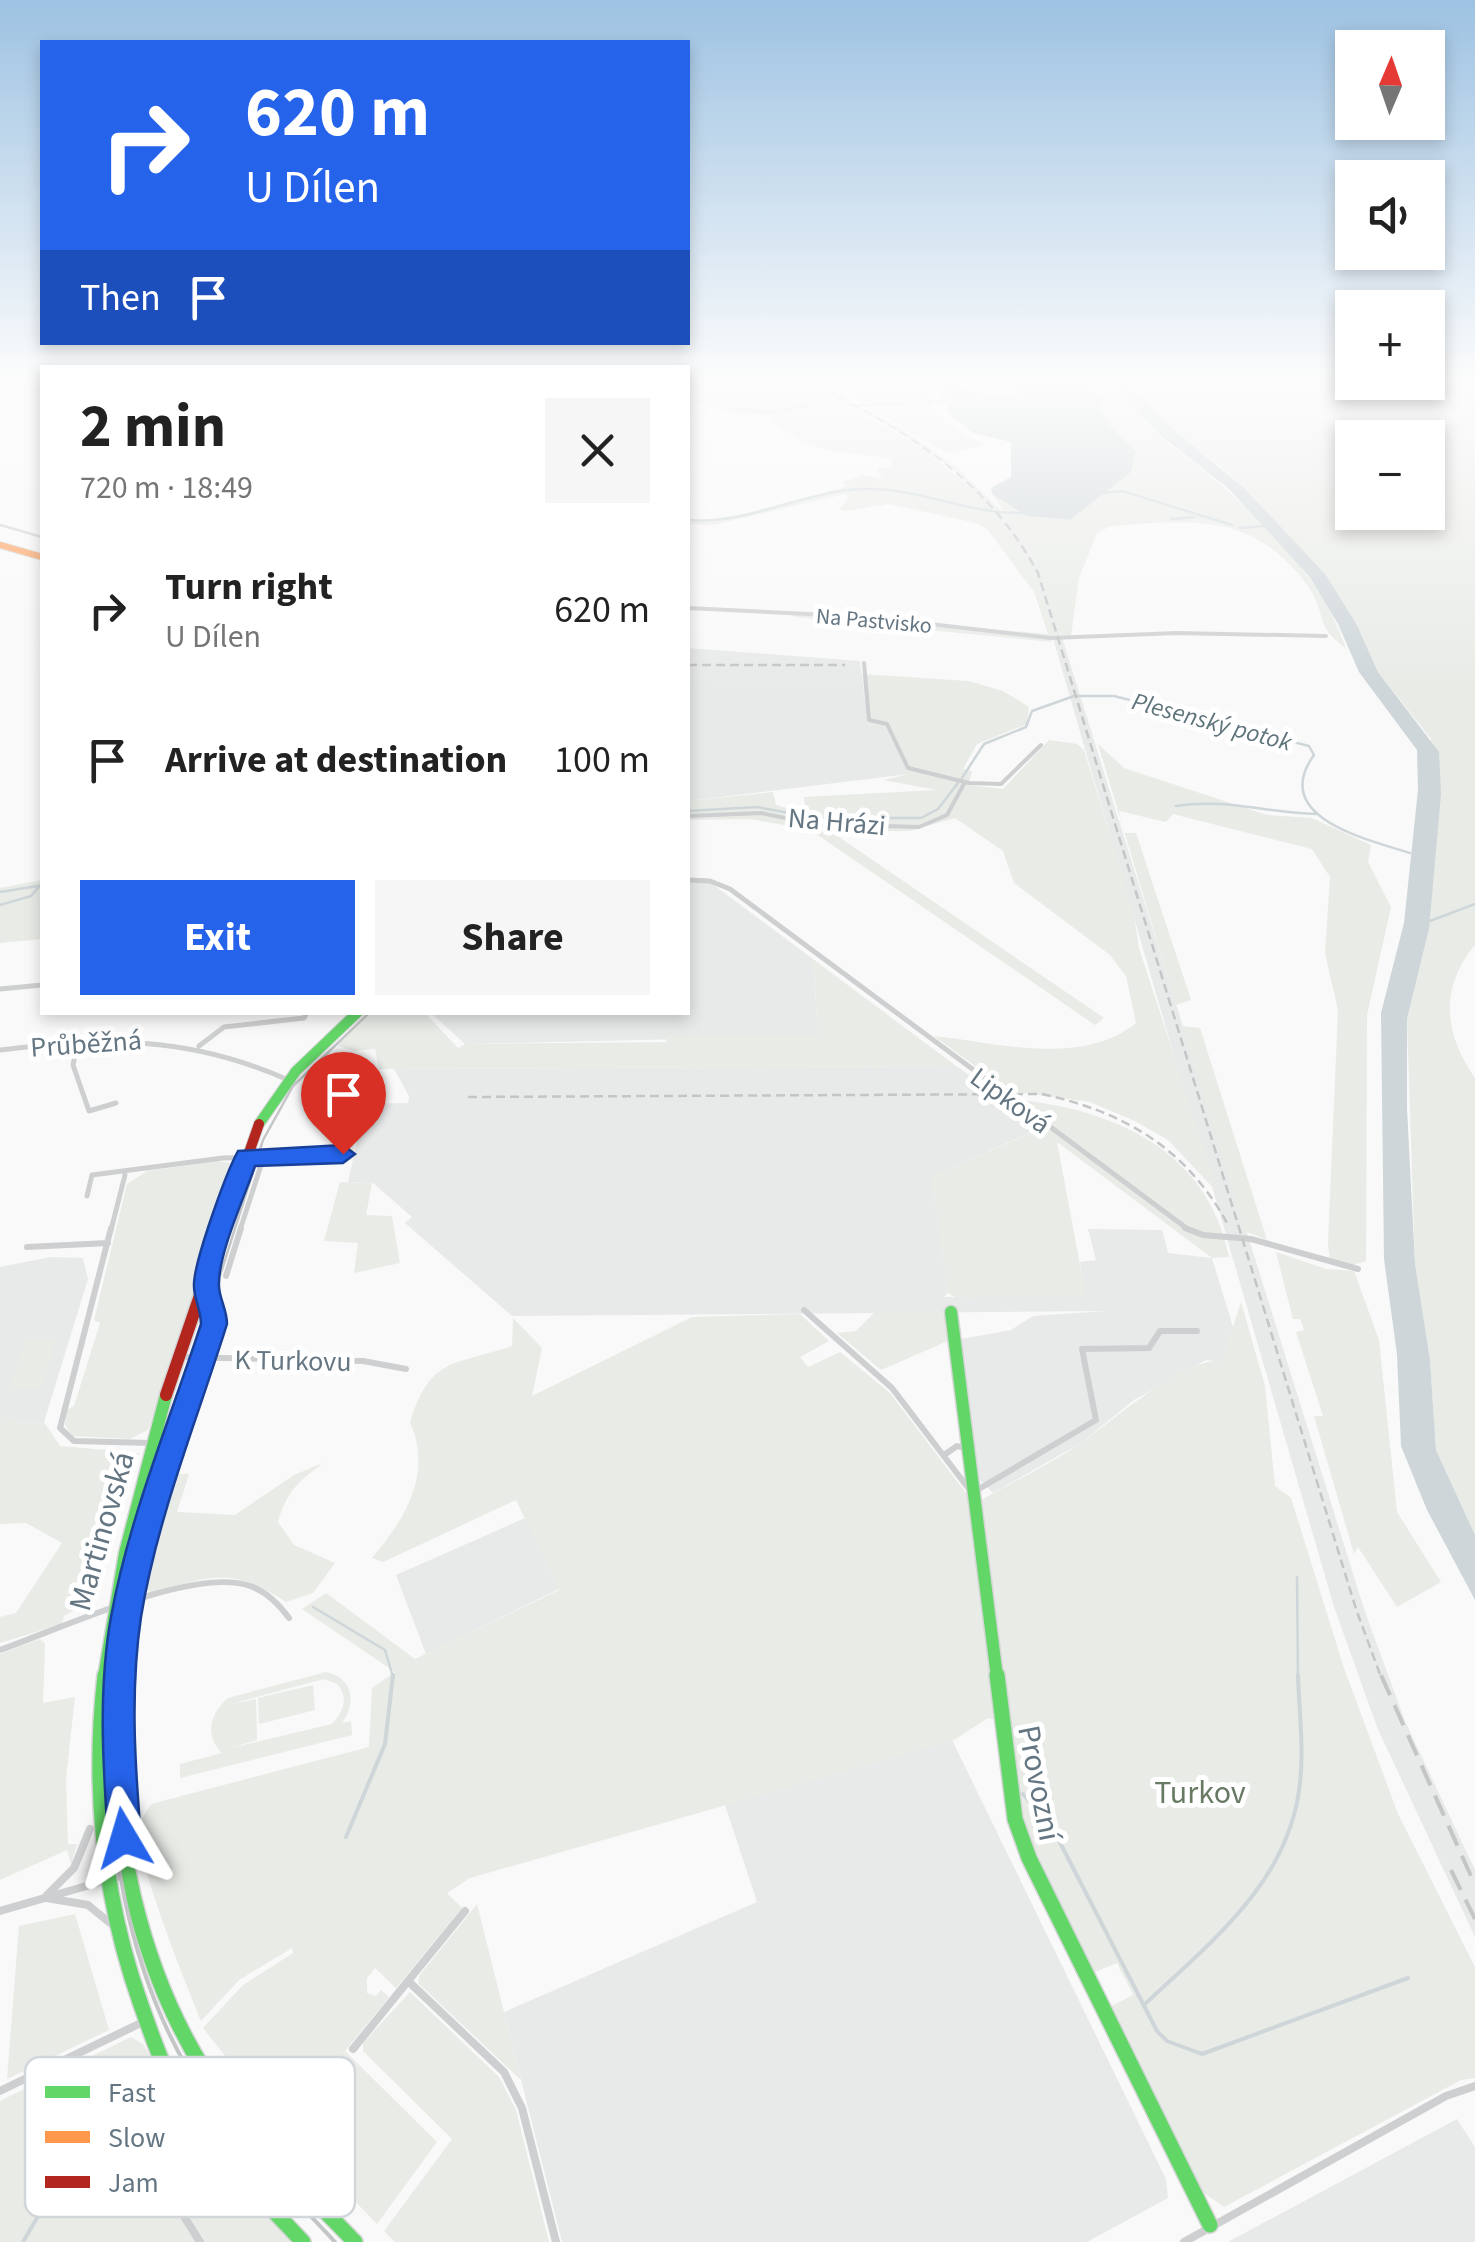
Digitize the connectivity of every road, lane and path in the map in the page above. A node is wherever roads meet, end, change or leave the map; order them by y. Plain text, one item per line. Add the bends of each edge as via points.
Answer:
1 (0, 526) edge
2 (40, 536) edge
3 (0, 545) edge
4 (40, 556) edge
5 (690, 608) edge
6 (1326, 636) dead end
7 (864, 663) dead end
8 (1041, 746) dead end
9 (965, 782) junction
10 (690, 816) edge
11 (690, 880) edge
12 (40, 984) edge
13 (0, 989) edge
14 (306, 1015) edge
15 (355, 1015) edge
16 (78, 1042) junction
17 (199, 1046) junction
18 (0, 1050) edge
19 (352, 1070) dead end
20 (286, 1079) junction
21 (116, 1102) dead end
22 (264, 1156) junction
23 (246, 1157) junction
24 (126, 1174) junction
25 (87, 1196) dead end
26 (108, 1243) junction
27 (27, 1248) dead end
28 (213, 1256) junction
29 (1358, 1270) dead end
30 (226, 1276) dead end
31 (804, 1310) dead end
32 (951, 1312) dead end
33 (1196, 1331) dead end
34 (180, 1358) junction
35 (202, 1358) junction
36 (406, 1369) dead end
37 (152, 1442) junction
38 (967, 1449) junction
39 (944, 1455) junction
40 (972, 1492) junction
41 (128, 1605) junction
42 (101, 1615) junction
43 (289, 1618) dead end
44 (0, 1650) edge
45 (90, 1829) junction
46 (131, 1873) junction
47 (101, 1882) junction
48 (44, 1898) junction
49 (0, 1910) edge
50 (465, 1912) dead end
51 (110, 1922) junction
52 (408, 1981) junction
53 (142, 2022) junction
54 (353, 2049) dead end
55 (70, 2057) edge
56 (160, 2057) edge
57 (196, 2057) edge
58 (25, 2079) edge
59 (1475, 2086) edge
60 (0, 2091) edge
61 (281, 2217) edge
62 (332, 2217) edge
63 (185, 2218) dead end
64 (1210, 2225) junction
65 (200, 2242) edge
66 (303, 2242) edge
67 (355, 2242) edge
68 (556, 2242) edge
69 (1184, 2242) edge

1 - 2 street
3 - 4 street
5 - 6 street, Na Pastvisko via 1060,638
7 - 9 street via 869,720 887,724 908,768
8 - 9 street via 1002,784
9 - 10 street, Na Hrázi via 947,815 918,827 814,824 760,814
11 - 29 street, Lipková via 730,889 1188,1230 1251,1239 1325,1266
12 - 13 street
14 - 17 street via 217,1029
15 - 20 street, Martinovská
16 - 17 street, Průběžná via 147,1038
16 - 18 street, Průběžná
16 - 21 street via 73,1065 89,1112
17 - 20 street, Průběžná
19 - 22 street via 343,1155
20 - 23 street, Martinovská via 266,1106
22 - 23 street
22 - 30 street
23 - 24 street
23 - 28 street, Martinovská
24 - 25 street via 92,1175
24 - 26 street
26 - 27 street
26 - 37 street via 60,1428 74,1441
28 - 34 street, Martinovská
28 - 35 street, Martinovská via 206,1287 215,1317
31 - 39 street via 892,1388
32 - 38 street, Provozní
33 - 40 street via 1160,1331 1149,1348 1082,1348 1096,1420
34 - 35 street, K Turkovu
34 - 37 street, Martinovská
35 - 36 street, K Turkovu
35 - 41 street, Martinovská
37 - 42 street, Martinovská
38 - 39 street via 958,1446
38 - 40 street, Provozní
39 - 40 street
40 - 64 street, Provozní via 1015,1819 1028,1858
41 - 42 street
41 - 43 street via 205,1584 244,1584 278,1603
41 - 46 street, Martinovská via 117,1752
42 - 44 street
42 - 45 street, Martinovská via 89,1728
45 - 47 street, Martinovská
45 - 48 street, Martinovská via 74,1868
46 - 47 street
46 - 57 street, Martinovská via 167,1992
47 - 48 street
47 - 51 street, Martinovská
48 - 49 street
48 - 51 street via 88,1905
50 - 52 street
51 - 53 street, Martinovská
52 - 54 street
52 - 68 street via 504,2072 522,2108
53 - 55 street
53 - 56 street, Martinovská
58 - 60 street
59 - 64 street
61 - 66 street, Martinovská
62 - 67 street, Martinovská
63 - 65 street
64 - 69 street

